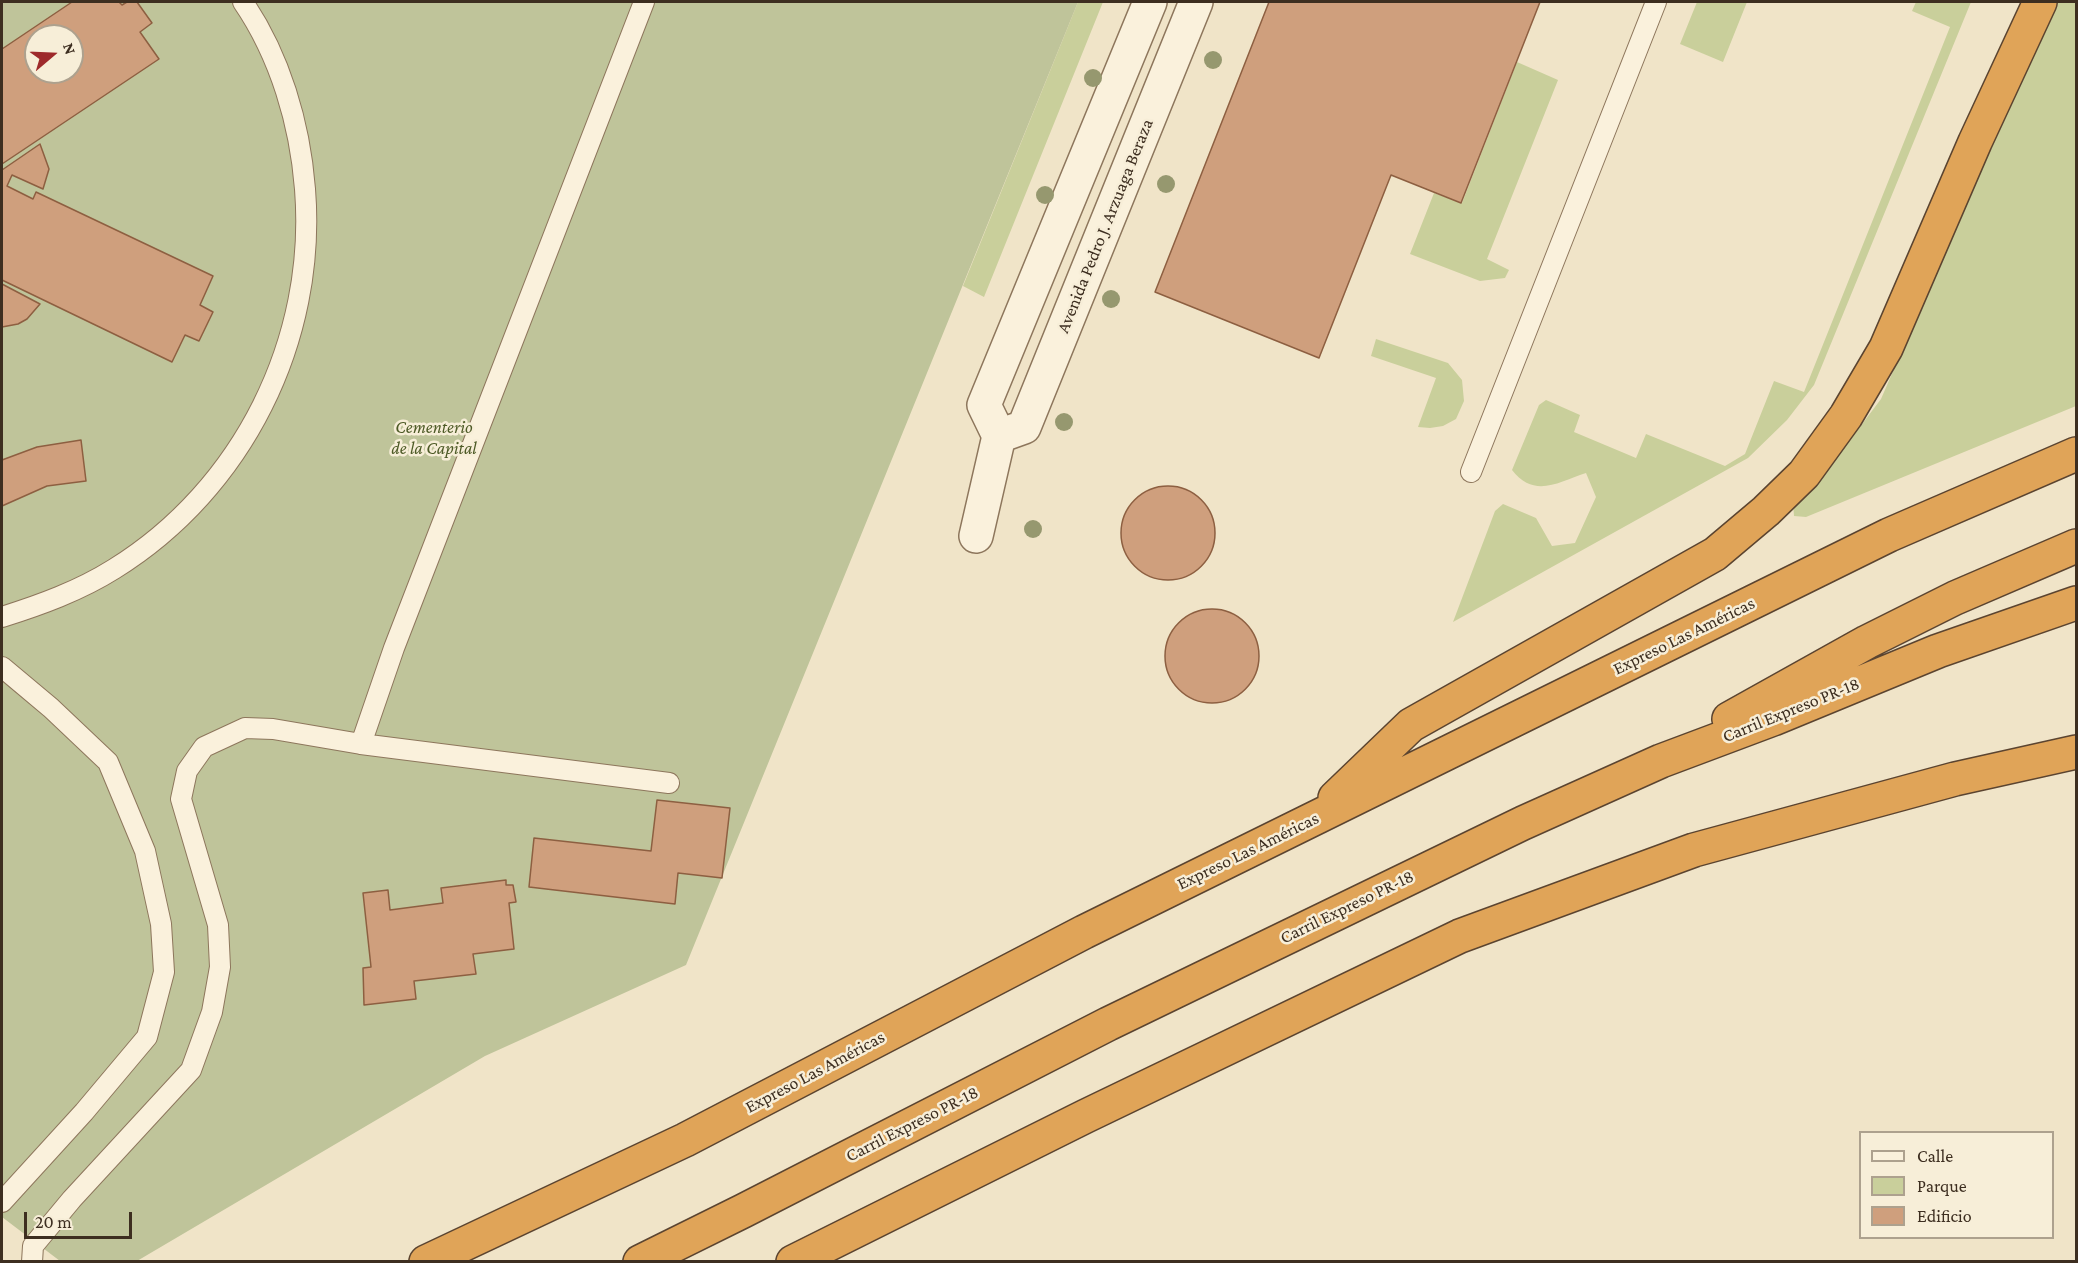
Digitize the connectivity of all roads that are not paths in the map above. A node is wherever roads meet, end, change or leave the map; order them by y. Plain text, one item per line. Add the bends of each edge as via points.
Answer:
1 (243, 2) edge
2 (644, 2) edge
3 (1150, 2) edge
4 (1196, 2) edge
5 (1656, 2) edge
6 (2040, 2) edge
7 (999, 436) junction
8 (2076, 454) edge
9 (1471, 472) dead end
10 (976, 536) dead end
11 (2076, 546) edge
12 (2076, 603) edge
13 (2, 617) edge
14 (2, 667) edge
15 (362, 744) junction
16 (2076, 752) edge
17 (1661, 761) junction
18 (669, 783) dead end
19 (1312, 820) junction
20 (2, 1202) edge
21 (32, 1262) edge
22 (426, 1262) edge
23 (640, 1262) edge
24 (793, 1262) edge

1 - 13 lane via 283,84 303,168 306,232 300,296 276,378 236,453 210,486 148,546 75,590
2 - 15 lane via 398,637
3 - 7 street via 984,405
4 - 7 street, Avenida Pedro J. Arzuaga Beraza via 1024,427
5 - 9 lane
6 - 19 highway via 1887,348 1846,416 1804,474 1715,554 1411,725
7 - 10 street
8 - 19 highway, Expreso Las Américas via 1888,535
11 - 17 highway via 1955,598 1867,642 1750,706
12 - 17 highway, Carril Expreso PR-18 via 1938,651
14 - 20 lane via 108,762 145,850 161,924 164,972 147,1037
15 - 18 lane
15 - 21 lane via 245,728 204,747 187,771 181,799 218,925 220,968 212,1012 191,1070 33,1246
16 - 24 highway via 1955,779 1694,850 1460,936
17 - 23 highway, Carril Expreso PR-18 via 1118,1019
19 - 22 highway, Expreso Las Américas via 1084,932 685,1140

